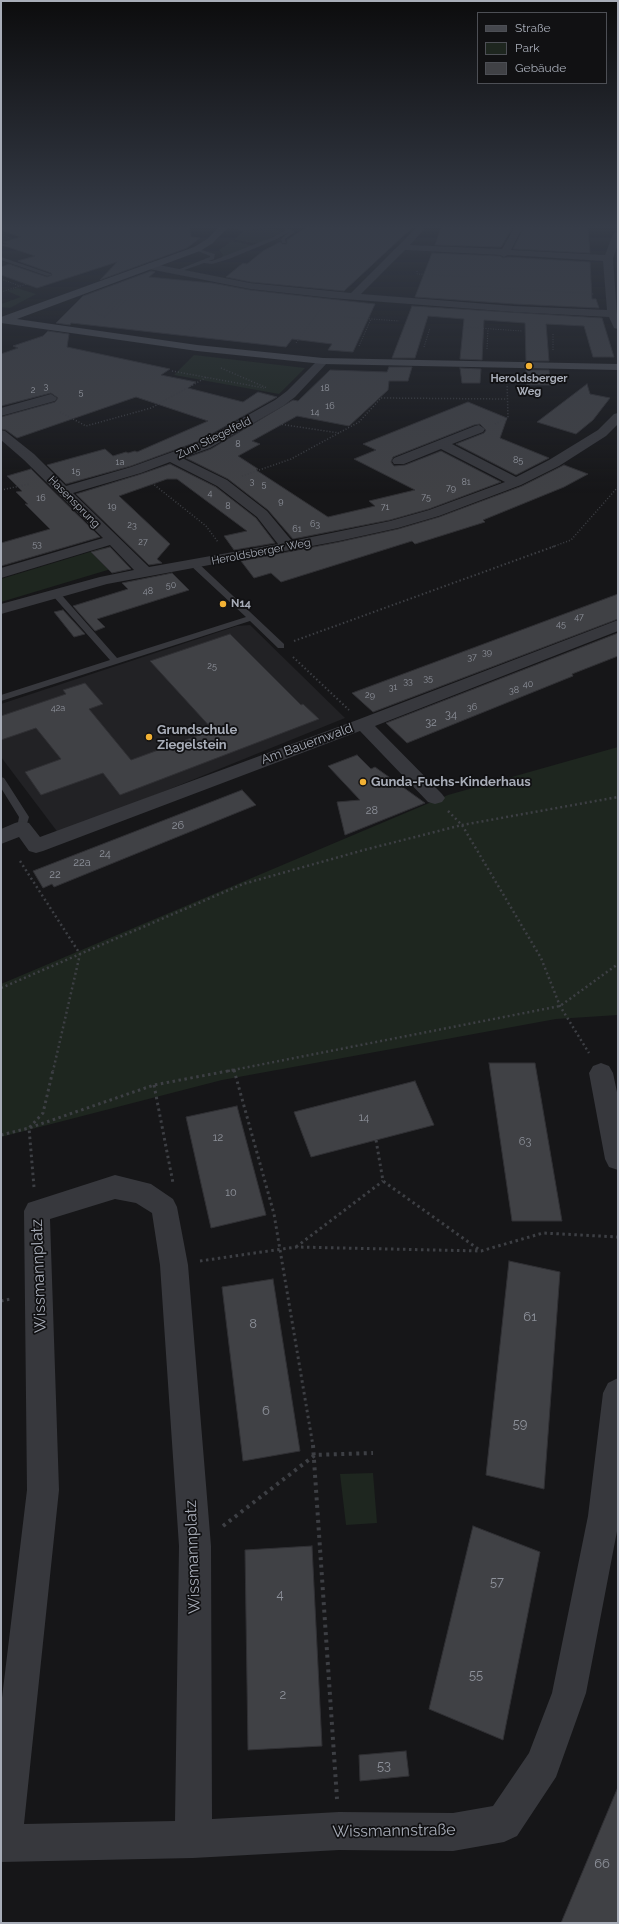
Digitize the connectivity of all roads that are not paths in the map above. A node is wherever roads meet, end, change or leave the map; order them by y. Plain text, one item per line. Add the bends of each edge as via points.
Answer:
1 (616, 314) edge
2 (18, 315) edge
3 (2, 321) edge
4 (618, 326) edge
5 (323, 361) junction
6 (618, 368) edge
7 (46, 399) road end
8 (1, 412) edge
9 (618, 417) edge
10 (479, 428) road end
11 (1, 434) edge
12 (442, 444) junction
13 (172, 458) junction
14 (399, 461) dead end
15 (516, 482) junction
16 (64, 491) junction
17 (112, 540) junction
18 (288, 546) junction
19 (194, 564) junction
20 (145, 572) junction
21 (1, 573) edge
22 (56, 594) junction
23 (1, 609) edge
24 (251, 618) junction
25 (618, 625) edge
26 (281, 646) road end
27 (116, 660) junction
28 (1, 698) edge
29 (363, 724) junction
30 (1, 780) edge
31 (435, 798) road end
32 (22, 828) junction
33 (1, 837) edge
34 (601, 1073) road end
35 (618, 1159) edge
36 (618, 1393) edge
37 (192, 1839) junction
38 (2, 1843) edge

1 - 4 street
2 - 3 main road
3 - 5 main road via 159,343
5 - 6 main road
5 - 13 street, Zum Stiegelfeld via 291,394 258,417 206,445
7 - 8 street
9 - 15 street, Heroldsberger Weg via 602,434 586,445
10 - 12 street
11 - 16 street, Hasensprung
12 - 14 street
12 - 15 street
13 - 16 street, Zum Stiegelfeld
13 - 18 street via 222,483 262,514
15 - 18 street, Heroldsberger Weg via 434,513 393,525
16 - 17 street, Hasensprung
17 - 20 street, Hasensprung
17 - 21 street
18 - 19 street, Heroldsberger Weg
19 - 20 street, Heroldsberger Weg
19 - 24 lane
20 - 22 street, Heroldsberger Weg
22 - 23 street, Heroldsberger Weg
22 - 27 lane
24 - 26 lane
24 - 27 lane
25 - 29 street, Am Bauernwald
27 - 28 lane
29 - 31 street
29 - 32 street, Am Bauernwald via 36,846
30 - 32 lane via 24,817
32 - 33 street
34 - 35 street
36 - 37 street, Wissmannstraße via 604,1516 570,1686 543,1764 504,1823 453,1832 339,1831
37 - 38 street, Wissmannstraße
37 - 38 street, Wissmannplatz via 195,1546 174,1265 164,1207 142,1192 115,1187 36,1211 43,1490

